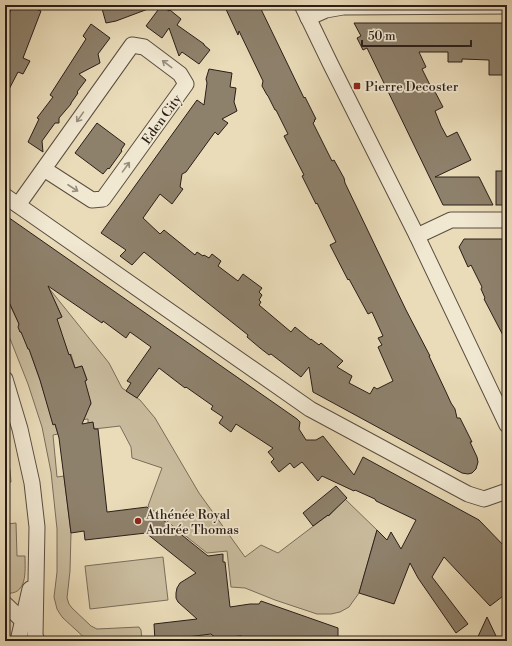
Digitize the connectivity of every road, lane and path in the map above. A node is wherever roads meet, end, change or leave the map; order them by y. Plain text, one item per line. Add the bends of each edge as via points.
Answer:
1 (447, 6) edge
2 (507, 6) edge
3 (305, 12) edge
4 (44, 169) junction
5 (5, 196) edge
6 (18, 205) junction
7 (507, 220) edge
8 (416, 236) junction
9 (5, 379) edge
10 (507, 425) edge
11 (507, 491) edge
12 (36, 569) junction
13 (5, 604) edge
14 (22, 620) junction
15 (18, 641) edge
16 (37, 641) edge

1 - 2 street
1 - 3 street via 343,7
3 - 8 street
4 -> 4 street, Eden City via 92,200 103,198 186,84 180,74 144,47 132,45
4 - 6 street, Eden City
5 - 6 street
6 - 11 street via 310,409 468,494 484,499
7 - 8 street via 451,220
8 - 10 street
9 - 12 street via 32,483 37,527
12 - 14 street
12 - 16 street
13 - 14 street
14 - 15 street

